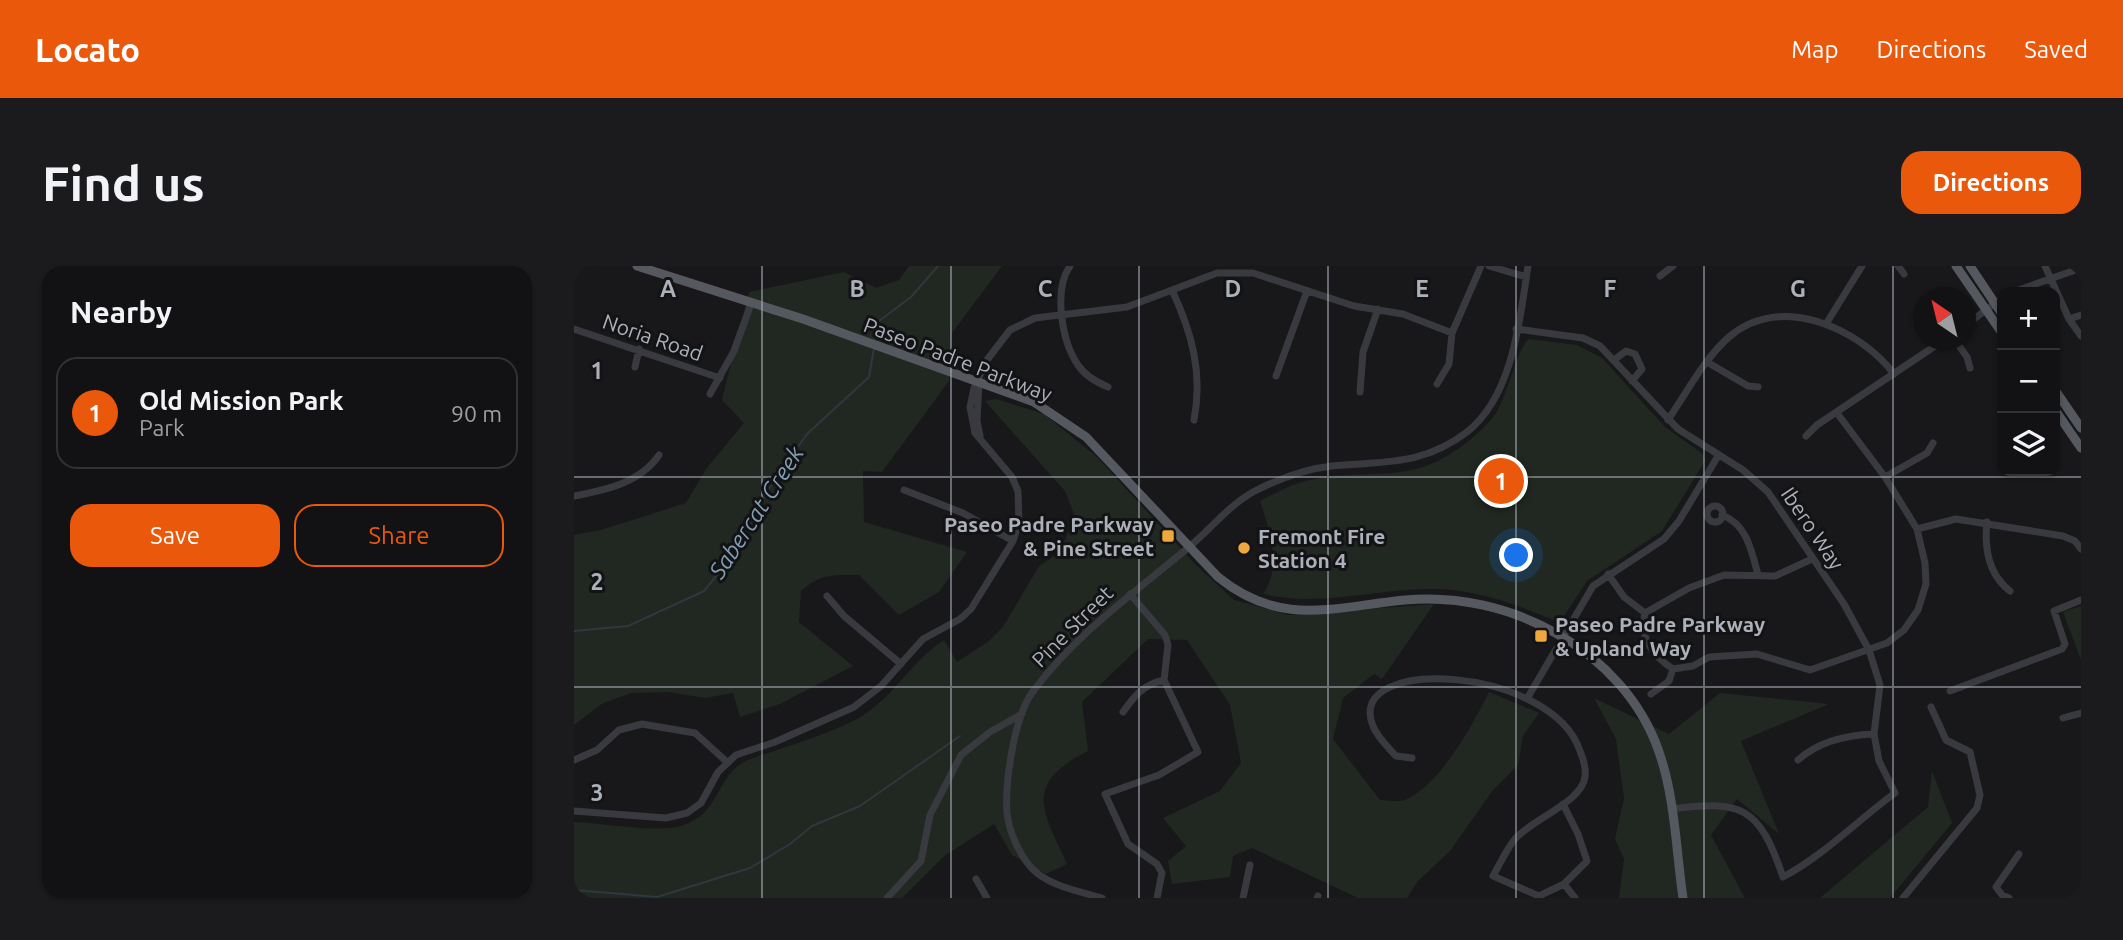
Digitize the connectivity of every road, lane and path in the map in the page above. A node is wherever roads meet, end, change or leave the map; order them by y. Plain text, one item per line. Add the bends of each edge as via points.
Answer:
1 (637, 266) edge
2 (1070, 266) edge
3 (1481, 266) edge
4 (1489, 266) edge
5 (1528, 266) edge
6 (1673, 266) edge
7 (1862, 266) edge
8 (1898, 266) edge
9 (1956, 266) edge
10 (1970, 266) edge
11 (2045, 266) edge
12 (2081, 268) edge
13 (1904, 274) dead end
14 (1660, 276) dead end
15 (1526, 277) junction
16 (2050, 277) junction
17 (2025, 287) edge
18 (1172, 290) junction
19 (1307, 291) junction
20 (1997, 299) edge
21 (1997, 302) edge
22 (751, 304) junction
23 (1378, 309) junction
24 (1987, 310) junction
25 (1064, 314) junction
26 (2081, 316) edge
27 (1976, 318) edge
28 (2069, 319) junction
29 (1826, 324) junction
30 (1997, 325) edge
31 (574, 329) edge
32 (1516, 329) junction
33 (1452, 333) junction
34 (2081, 337) edge
35 (639, 349) junction
36 (1929, 350) edge
37 (1962, 350) edge
38 (1614, 360) junction
39 (1707, 362) junction
40 (635, 367) dead end
41 (1970, 368) dead end
42 (1894, 373) junction
43 (1276, 376) dead end
44 (720, 378) junction
45 (1632, 381) junction
46 (979, 382) junction
47 (1437, 384) dead end
48 (1108, 387) dead end
49 (1759, 387) dead end
50 (1360, 392) dead end
51 (710, 394) dead end
52 (2060, 397) edge
53 (1837, 413) junction
54 (2057, 413) edge
55 (1194, 420) dead end
56 (1668, 420) junction
57 (2081, 428) edge
58 (1806, 436) dead end
59 (1933, 443) dead end
60 (2081, 449) edge
61 (659, 455) dead end
62 (1718, 456) junction
63 (1885, 477) junction
64 (904, 490) dead end
65 (574, 496) edge
66 (1722, 516) dead end
67 (1987, 522) junction
68 (1917, 528) junction
69 (1013, 541) junction
70 (1191, 546) junction
71 (2081, 549) edge
72 (1812, 559) junction
73 (1608, 574) junction
74 (1758, 575) junction
75 (2010, 591) dead end
76 (1130, 594) junction
77 (827, 596) dead end
78 (2081, 600) edge
79 (1645, 613) junction
80 (1563, 636) junction
81 (1869, 650) junction
82 (901, 664) junction
83 (1673, 668) junction
84 (1164, 680) junction
85 (1950, 691) dead end
86 (1651, 694) dead end
87 (1528, 697) junction
88 (1931, 708) dead end
89 (1123, 712) dead end
90 (2081, 713) edge
91 (1022, 714) junction
92 (2063, 718) dead end
93 (1874, 734) junction
94 (1412, 758) dead end
95 (574, 760) edge
96 (1798, 760) dead end
97 (727, 762) junction
98 (1563, 804) junction
99 (1671, 809) junction
100 (574, 811) edge
101 (2019, 854) dead end
102 (1250, 865) dead end
103 (976, 879) dead end
104 (1564, 884) junction
105 (1080, 895) edge
106 (887, 898) edge
107 (988, 898) edge
108 (1102, 898) edge
109 (1157, 898) edge
110 (1243, 898) edge
111 (1575, 898) edge
112 (1683, 898) edge
113 (1903, 898) edge
114 (2009, 898) edge

1 - 22 main road, Paseo Padre Parkway
2 - 25 street via 1062,283
3 - 33 street
4 - 15 street
5 - 15 street, Pine Street
6 - 14 street
7 - 29 street
8 - 13 street
9 - 24 main road
10 - 20 main road
11 - 16 street
12 - 16 street
15 - 32 street, Pine Street
16 - 17 street
16 - 28 street
18 - 19 street via 1217,273 1253,273
18 - 25 street via 1127,307
18 - 55 street via 1190,330 1196,359
19 - 23 street
19 - 43 street
21 - 24 street
22 - 44 street
22 - 46 main road, Paseo Padre Parkway
23 - 33 street
23 - 50 street via 1363,352
24 - 27 street
24 - 30 main road
25 - 46 street via 1035,318 1010,330 987,359
25 - 48 street via 1068,349 1079,368
26 - 28 street
28 - 34 street
29 - 39 street via 1785,315 1755,321 1728,338
29 - 42 street via 1866,344
31 - 35 street, Noria Road
32 - 38 street, Ibero Way via 1583,338 1601,346
32 - 70 street, Pine Street via 1503,381 1489,407 1470,430 1445,447 1408,461 1330,466 1275,481 1231,508
33 - 47 street via 1449,364
35 - 40 street
35 - 44 street, Noria Road
36 - 42 street
37 - 41 street
38 - 45 street, Ibero Way
38 - 45 street via 1626,352 1635,354 1643,366
39 - 49 street via 1748,386
39 - 56 street
42 - 53 street
44 - 51 street
45 - 56 street, Ibero Way
46 - 69 street via 971,396 971,418 975,433 1012,477 1018,491 1021,513
46 - 70 main road, Paseo Padre Parkway via 1034,402 1086,437
52 - 57 main road
53 - 58 street
53 - 63 street
54 - 60 main road
56 - 62 street, Ibero Way
59 - 63 street via 1927,453
61 - 65 street via 649,469 611,489
62 - 72 street, Ibero Way via 1768,492
62 - 73 street via 1664,540
63 - 68 street
64 - 69 street via 963,513
66 - 74 street via 1737,524
67 - 68 street via 1956,519
67 - 71 street via 2063,536
67 - 75 street via 1990,567
68 - 81 street via 1926,584 1918,610 1904,630
69 - 82 street via 971,609 923,639
70 - 76 street, Pine Street
70 - 80 main road, Paseo Padre Parkway via 1240,594 1264,605 1321,610 1449,599 1492,607
72 - 74 street via 1775,576
72 - 81 street, Ibero Way
73 - 79 street via 1624,597
73 - 80 street via 1593,586
74 - 79 street via 1724,575
76 - 84 street via 1165,635
76 - 91 street, Pine Street via 1048,673 1031,693
77 - 82 street
78 - 85 street via 2054,611 2065,644 2062,649
79 - 83 street via 1644,639
80 - 87 street
80 - 99 main road, Paseo Padre Parkway via 1601,664 1637,708 1660,752
81 - 83 street via 1810,670 1757,654 1709,657 1692,666
81 - 93 street, Ibero Way via 1880,685
82 - 97 street via 854,707 775,742 746,749
83 - 86 street via 1669,681
84 - 89 street via 1135,694
84 - 109 street via 1198,752 1159,775 1105,794 1128,844 1157,864 1162,873
87 - 94 street via 1480,683 1393,683 1372,705 1373,726 1396,756
87 - 98 street via 1560,718 1582,757 1586,776 1581,791
88 - 113 street via 1946,740 1970,752 1980,795 1977,808
90 - 92 street
91 - 105 street, Pine Street via 1007,794 1012,835 1037,873
91 - 106 street via 961,755 930,815 921,861
93 - 96 street via 1849,736 1810,750
93 - 99 street, Ibero Way via 1879,761 1895,793 1811,862 1783,877 1770,839 1747,814 1718,803
95 - 97 street via 597,750 619,730 642,724 695,733
97 - 100 street via 701,803 678,816
98 - 104 street via 1587,861
98 - 104 street via 1532,822 1514,840 1493,876 1539,896
99 - 112 main road, Paseo Padre Parkway
101 - 114 street via 1996,887
102 - 110 street
103 - 107 street
104 - 111 street
105 - 108 street, Pine Street

